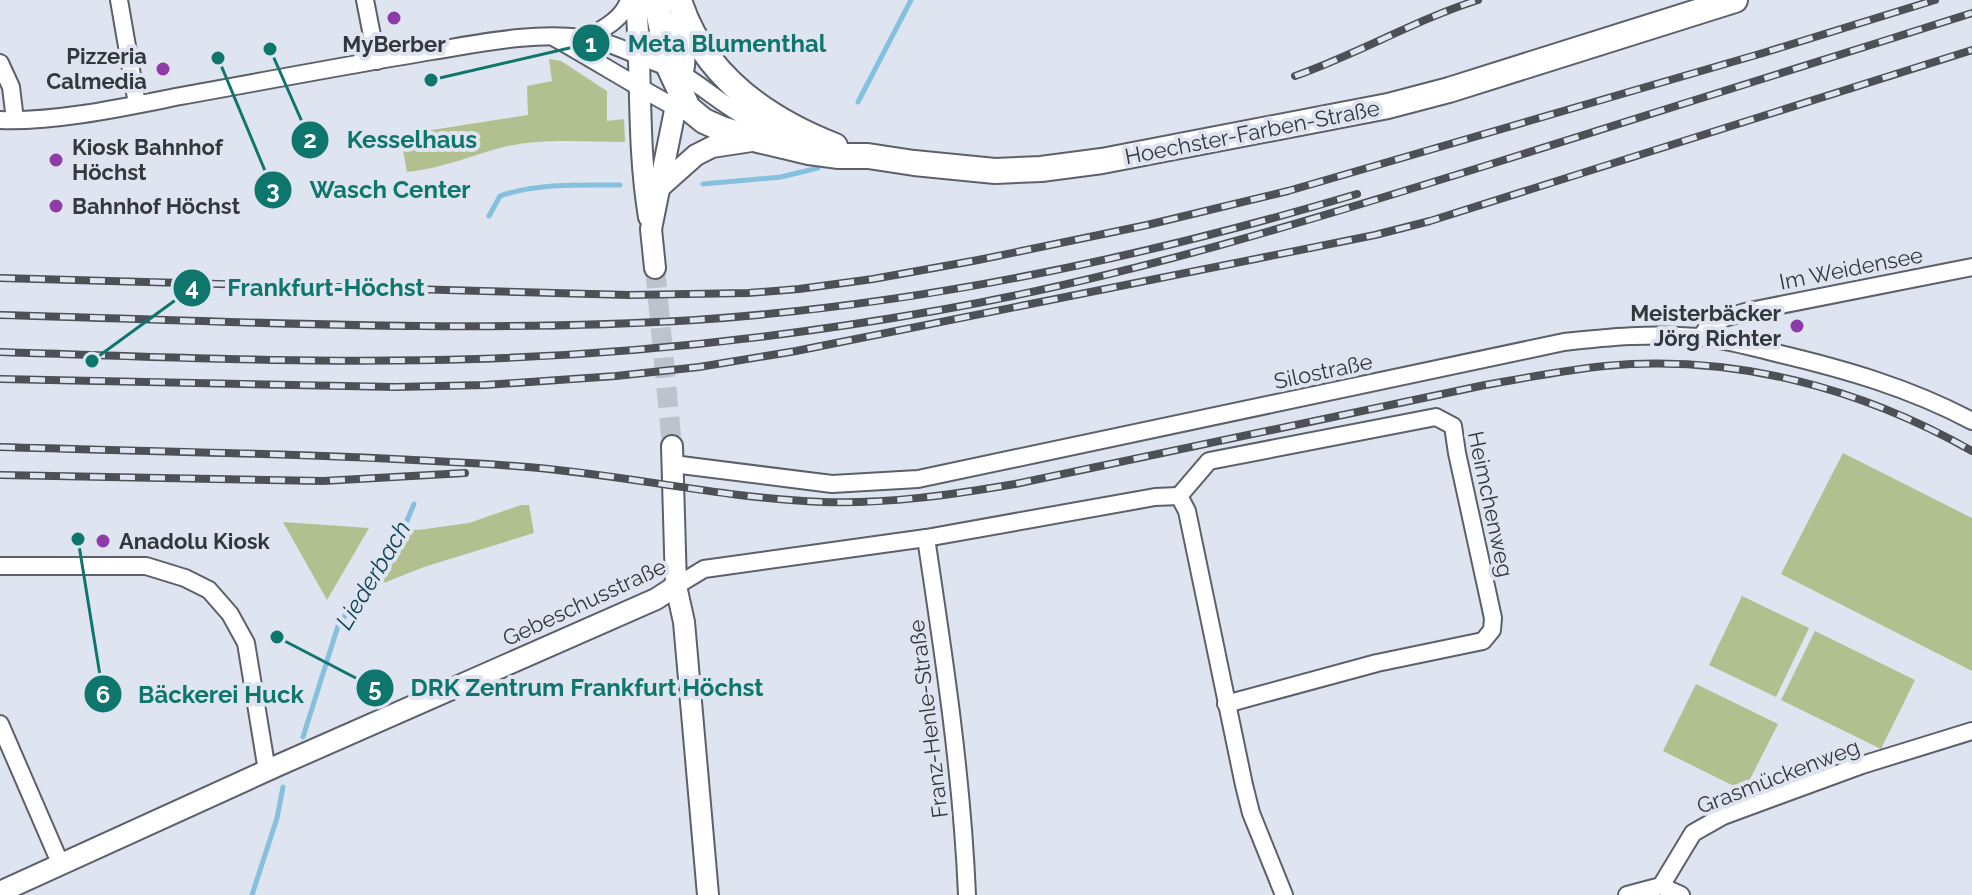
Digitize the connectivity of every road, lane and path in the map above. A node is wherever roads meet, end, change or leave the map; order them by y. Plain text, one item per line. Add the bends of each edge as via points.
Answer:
1 (119, 0) edge
2 (365, 0) edge
3 (629, 0) edge
4 (636, 0) edge
5 (1735, 0) edge
6 (671, 1) edge
7 (551, 36) junction
8 (587, 38) junction
9 (377, 61) junction
10 (0, 63) edge
11 (640, 73) junction
12 (678, 78) junction
13 (137, 104) junction
14 (7, 120) edge
15 (816, 139) junction
16 (758, 140) junction
17 (868, 156) junction
18 (660, 187) junction
19 (651, 229) junction
20 (1972, 267) edge
21 (655, 268) tunnel mouth
22 (1701, 337) junction
23 (1972, 421) edge
24 (672, 455) joint
25 (1179, 496) junction
26 (926, 538) junction
27 (0, 566) edge
28 (676, 586) junction
29 (1226, 704) junction
30 (0, 724) edge
31 (1972, 731) edge
32 (267, 771) junction
33 (61, 865) junction
34 (1661, 886) junction
35 (0, 892) edge
36 (708, 895) edge
37 (967, 895) edge
38 (1284, 895) edge
39 (1627, 895) edge
40 (1681, 895) edge

1 - 13 street
2 - 9 street
3 - 8 street via 620,16
4 - 11 street
5 - 17 main road, Hoechster-Farben-Straße via 1388,106 1102,161 995,171
6 - 12 main road
6 - 15 main road via 733,85 781,122
7 - 8 street
7 - 9 street
7 - 11 street via 605,66
8 - 11 street via 623,49
9 - 13 street
10 - 14 street via 11,87
11 - 12 street
11 - 12 street
11 - 19 street via 643,179
12 - 15 street via 755,122
12 - 16 main road, Hoechster-Farben-Straße via 688,108 704,121
12 - 18 street
13 - 14 street
15 - 17 main road
16 - 17 main road, Hoechster-Farben-Straße via 809,152
16 - 18 street, Hoechster-Farben-Straße via 712,147
18 - 19 street
19 - 21 street
20 - 22 street, Im Weidensee via 1745,312 1711,322
22 - 23 street, Silostraße via 1850,372
22 - 24 street, Silostraße via 1610,336 1564,342 918,479 832,484
24 - 28 street
25 - 26 street, Gebeschusstraße
25 - 29 street via 1187,511
25 - 29 street, Heimchenweg via 1209,461 1436,417 1453,426 1492,630 1483,641
26 - 28 street, Gebeschusstraße via 704,569
26 - 37 street, Franz-Henle-Straße via 950,702
27 - 32 street via 146,566 209,590 246,643
28 - 32 street, Gebeschusstraße
28 - 36 street via 684,622
29 - 38 street via 1251,813
30 - 33 street
31 - 34 street, Grasmückenweg via 1723,816 1693,833
32 - 33 street, Gebeschusstraße
33 - 35 street, Gebeschusstraße
34 - 39 street
34 - 40 street

